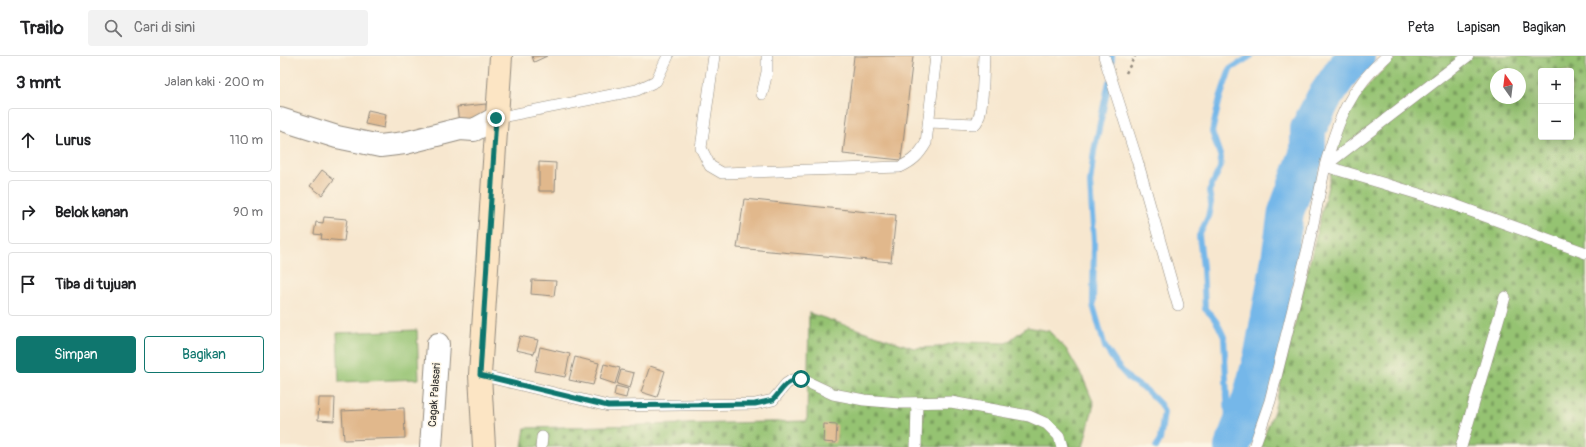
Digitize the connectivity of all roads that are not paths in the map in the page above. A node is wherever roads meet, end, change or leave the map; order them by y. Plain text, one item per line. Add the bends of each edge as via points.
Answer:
1 (501, 56) edge
2 (668, 56) edge
3 (714, 56) edge
4 (767, 56) edge
5 (936, 56) edge
6 (984, 56) edge
7 (1104, 56) edge
8 (1386, 56) edge
9 (1468, 56) edge
10 (762, 94) dead end
11 (496, 118) junction
12 (280, 119) edge
13 (929, 122) junction
14 (1325, 166) junction
15 (1586, 252) edge
16 (1505, 297) dead end
17 (1178, 305) dead end
18 (438, 344) dead end
19 (480, 375) junction
20 (917, 403) junction
21 (431, 447) edge
22 (484, 447) edge
23 (916, 447) edge
24 (1062, 447) edge
25 (1254, 447) edge
26 (1461, 447) edge

1 - 11 main road
2 - 11 lane via 656,81 637,90
3 - 13 lane via 701,148 710,166 722,173 900,167 912,162 920,154 926,143
4 - 10 lane via 767,72
5 - 13 lane
6 - 13 lane via 977,122
7 - 17 lane via 1137,160
8 - 14 lane via 1369,71 1346,105
9 - 14 lane
11 - 12 street via 474,130 460,129 411,142 380,146
11 - 19 main road
14 - 15 lane via 1449,204
14 - 25 lane via 1308,248 1270,401
16 - 26 lane
18 - 21 street, Cagak Palasari
19 - 20 lane via 608,406 755,404 773,400 786,384 801,379 833,394 864,400
19 - 22 main road
20 - 23 lane
20 - 24 lane via 951,402 1029,416 1047,424 1059,436

